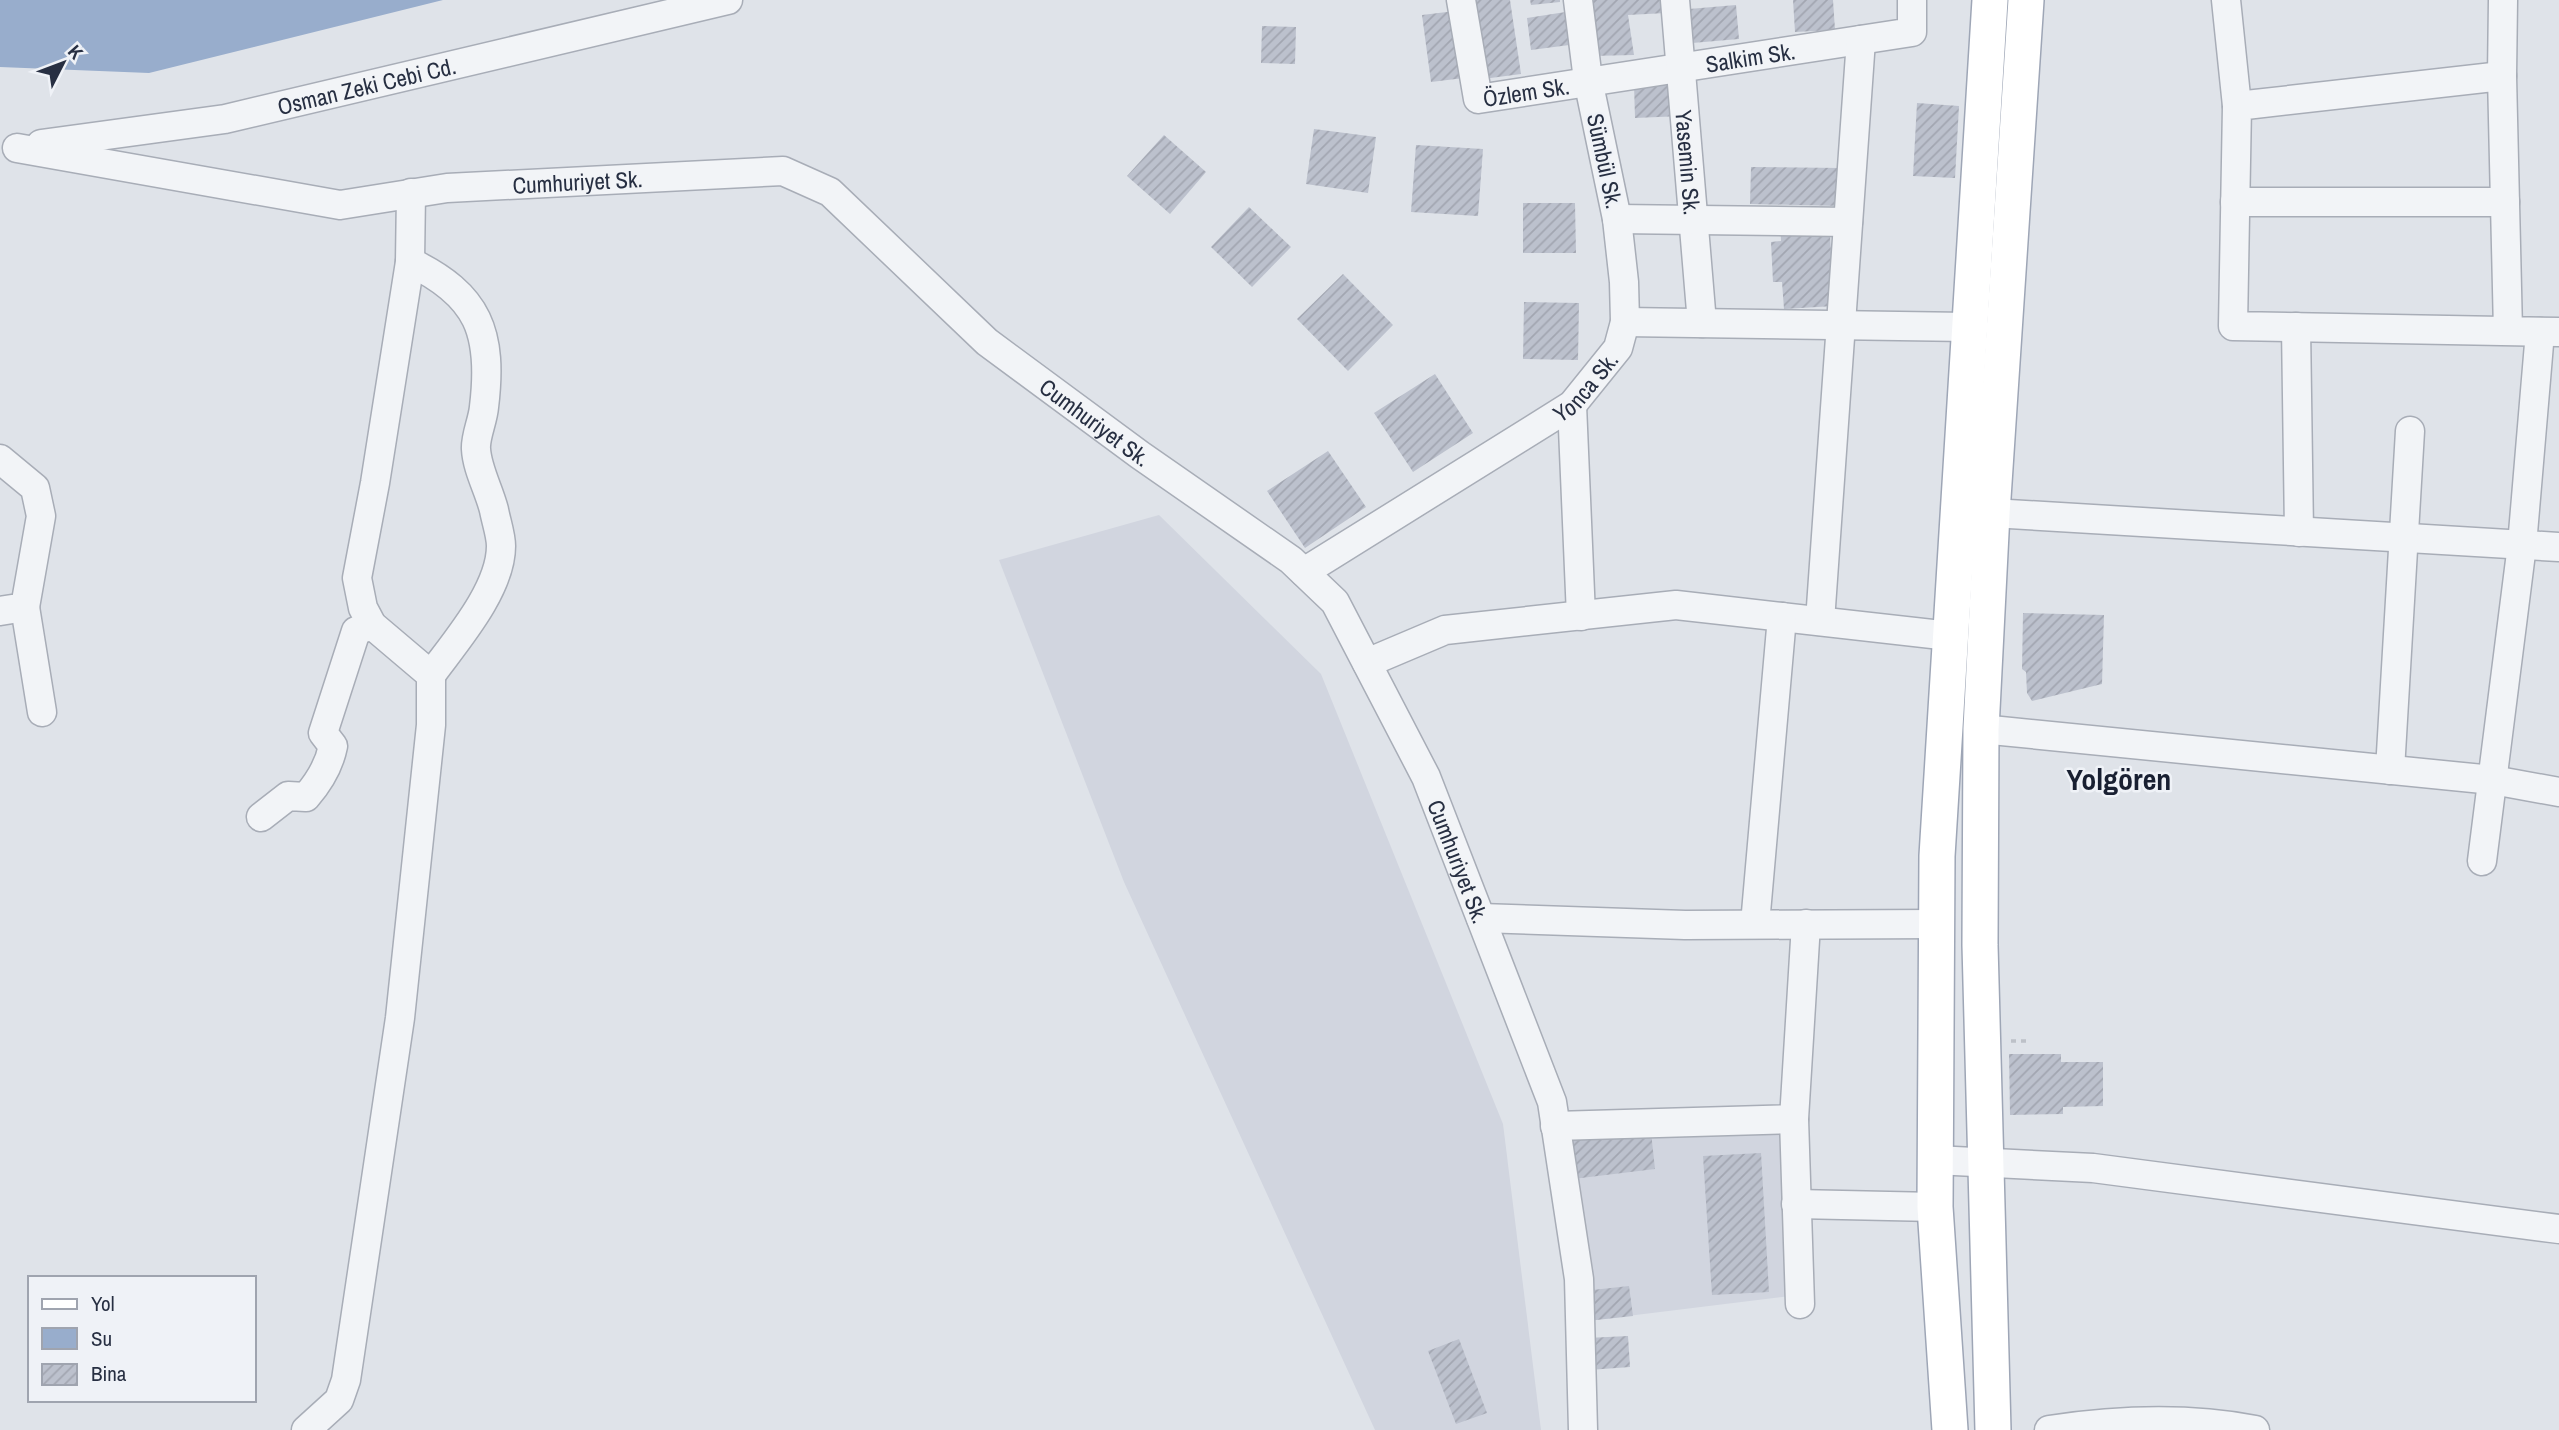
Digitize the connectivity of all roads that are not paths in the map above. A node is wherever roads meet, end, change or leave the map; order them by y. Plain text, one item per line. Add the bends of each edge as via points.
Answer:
1 (728, 0) edge
2 (1461, 0) edge
3 (1578, 0) edge
4 (1675, 0) edge
5 (1912, 0) edge
6 (1990, 0) edge
7 (2026, 0) edge
8 (2226, 0) edge
9 (2503, 0) edge
10 (1861, 40) junction
11 (1679, 66) junction
12 (2502, 76) junction
13 (1588, 80) junction
14 (2237, 106) junction
15 (8, 147) edge
16 (411, 193) junction
17 (2235, 202) junction
18 (2505, 202) junction
19 (1617, 219) junction
20 (1693, 220) junction
21 (1848, 222) junction
22 (410, 262) junction
23 (1625, 322) junction
24 (1702, 323) junction
25 (1841, 325) junction
26 (1968, 327) junction
27 (2296, 327) junction
28 (2508, 331) junction
29 (2550, 332) edge
30 (1572, 405) junction
31 (2410, 431) dead end
32 (0, 459) edge
33 (1992, 513) junction
34 (2299, 531) junction
35 (2406, 538) junction
36 (2522, 545) junction
37 (2559, 547) edge
38 (1304, 572) junction
39 (12, 609) edge
40 (1581, 616) junction
41 (1782, 617) junction
42 (1821, 621) junction
43 (372, 625) junction
44 (1950, 636) junction
45 (1367, 663) junction
46 (431, 675) junction
47 (43, 712) dead end
48 (1981, 729) junction
49 (2390, 770) junction
50 (2493, 780) junction
51 (2559, 792) edge
52 (261, 817) dead end
53 (2482, 862) dead end
54 (1480, 918) junction
55 (1937, 923) junction
56 (1806, 924) junction
57 (1755, 925) junction
58 (1794, 1119) junction
59 (1555, 1126) junction
60 (1935, 1160) junction
61 (1985, 1162) junction
62 (1796, 1204) junction
63 (1935, 1207) junction
64 (2559, 1229) edge
65 (1800, 1304) dead end
66 (306, 1430) edge
67 (1583, 1430) edge
68 (1950, 1430) edge
69 (1993, 1430) edge
70 (2049, 1430) edge
71 (2255, 1430) edge

1 - 15 street, Osman Zeki Cebi Cd. via 225,119
2 - 13 street, Özlem Sk. via 1478,99
3 - 13 street, Sümbül Sk.
4 - 11 street, Yasemin Sk.
5 - 10 street, Salkim Sk. via 1912,32
6 - 26 main road
7 - 33 main road
8 - 14 street
9 - 12 street
10 - 11 street, Salkim Sk.
10 - 21 street
11 - 13 street, Salkim Sk.
11 - 20 street, Yasemin Sk.
12 - 14 street
12 - 18 street
13 - 19 street, Sümbül Sk.
14 - 17 street
15 - 16 street, Cumhuriyet Sk. via 340,205
16 - 22 street
16 - 38 street, Cumhuriyet Sk. via 783,171 830,192 987,342
17 - 18 street
17 - 27 street via 2233,326
18 - 28 street
19 - 20 street
19 - 23 street, Sümbül Sk.
20 - 21 street
20 - 24 street, Yasemin Sk.
21 - 25 street
22 - 43 street via 357,578
22 - 46 street via 440,276 458,291 481,330 488,371 476,447 501,547 492,583
23 - 24 street, Yonca Sk.
23 - 30 street, Yonca Sk. via 1618,348
24 - 25 street, Yonca Sk.
25 - 26 street, Yonca Sk.
25 - 42 street
26 - 44 main road
27 - 28 street
27 - 34 street
28 - 29 street
29 - 36 street
30 - 38 street, Yonca Sk.
30 - 40 street
31 - 35 street
32 - 39 street via 35,488 41,516
33 - 34 street
33 - 48 main road
34 - 35 street
35 - 36 street
35 - 49 street
36 - 37 street
36 - 50 street
38 - 45 street, Cumhuriyet Sk. via 1335,602
39 - 47 street
40 - 41 street via 1676,606
40 - 45 street via 1445,630
41 - 42 street
41 - 57 street
42 - 44 street
43 - 46 street
43 - 52 street via 356,631 323,733 333,746 318,784 306,797 288,796
44 - 55 main road
45 - 54 street, Cumhuriyet Sk. via 1426,777
46 - 66 street via 431,725 400,1018 346,1380 339,1400
48 - 49 street
48 - 61 main road
49 - 50 street
50 - 51 street
50 - 53 street
54 - 57 street
54 - 59 street, Cumhuriyet Sk. via 1552,1101
55 - 56 street
55 - 60 main road
56 - 57 street
56 - 58 street
58 - 59 street
58 - 62 street
59 - 67 street, Cumhuriyet Sk. via 1579,1279
60 - 61 street
60 - 63 main road
61 - 64 street via 2093,1168
61 - 69 main road
62 - 63 street
62 - 65 street
63 - 68 main road
70 - 71 street via 2211,1421

